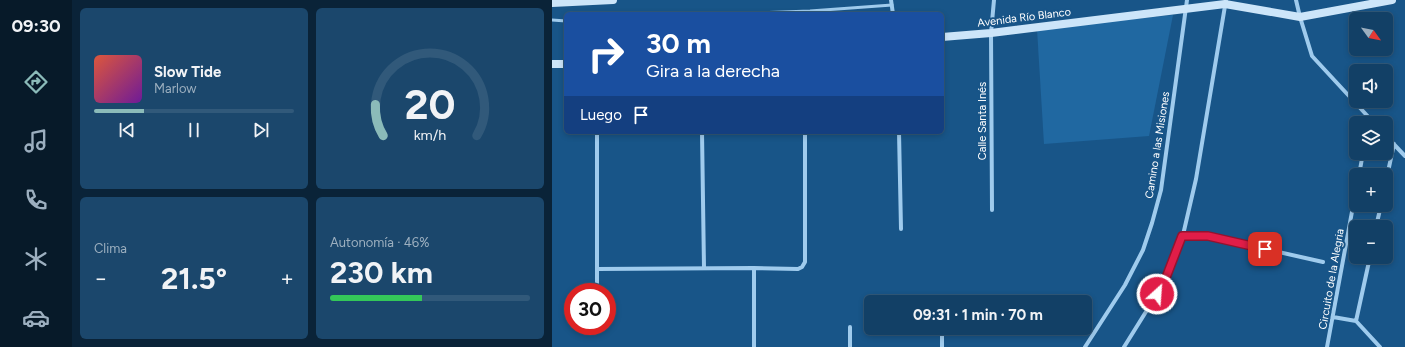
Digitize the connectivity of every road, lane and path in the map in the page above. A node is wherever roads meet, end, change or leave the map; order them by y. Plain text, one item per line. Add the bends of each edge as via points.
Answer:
1 (613, 0) edge
2 (891, 0) edge
3 (994, 0) edge
4 (1296, 0) edge
5 (1392, 0) edge
6 (1225, 2) edge
7 (552, 3) edge
8 (1186, 4) edge
9 (892, 6) junction
10 (784, 12) edge
11 (893, 12) edge
12 (1300, 17) junction
13 (552, 20) edge
14 (564, 21) edge
15 (991, 33) junction
16 (944, 37) edge
17 (552, 64) edge
18 (564, 64) edge
19 (1365, 116) edge
20 (597, 134) edge
21 (702, 134) edge
22 (805, 134) edge
23 (899, 134) edge
24 (1394, 144) joint
25 (1405, 156) edge
26 (1389, 168) edge
27 (992, 210) dead end
28 (1352, 212) edge
29 (901, 229) dead end
30 (1182, 236) junction
31 (1323, 262) dead end
32 (1368, 264) edge
33 (704, 268) junction
34 (754, 268) junction
35 (597, 269) junction
36 (597, 283) edge
37 (1333, 317) junction
38 (1356, 321) junction
39 (850, 327) dead end
40 (942, 335) edge
41 (754, 347) edge
42 (850, 347) edge
43 (942, 347) edge
44 (1085, 347) edge
45 (1124, 347) edge
46 (1327, 347) edge
47 (1380, 347) edge

1 - 7 street
2 - 9 street
3 - 15 street, Calle Santa Inés
4 - 12 street
5 - 12 street, Avenida Río Blanco
6 - 8 street, Avenida Río Blanco
6 - 12 street, Avenida Río Blanco
6 - 30 street via 1196,179
8 - 15 street, Avenida Río Blanco
8 - 44 street, Camino a las Misiones via 1161,190 1152,223 1143,250 1125,285
9 - 10 lane
9 - 11 street
12 - 19 street via 1312,56
13 - 14 lane
15 - 16 street, Avenida Río Blanco
15 - 27 street, Calle Santa Inés
17 - 18 street
20 - 35 street
21 - 33 street
22 - 34 street via 805,262 798,269
23 - 29 street
24 - 25 street
24 - 26 street
28 - 37 street, Circuito de la Alegria
30 - 31 street via 1208,236
30 - 45 street via 1162,286
32 - 38 street
33 - 34 street
33 - 35 street
34 - 41 street
35 - 36 street
37 - 38 street
37 - 46 street, Circuito de la Alegria
38 - 47 street
39 - 42 street
40 - 43 street

